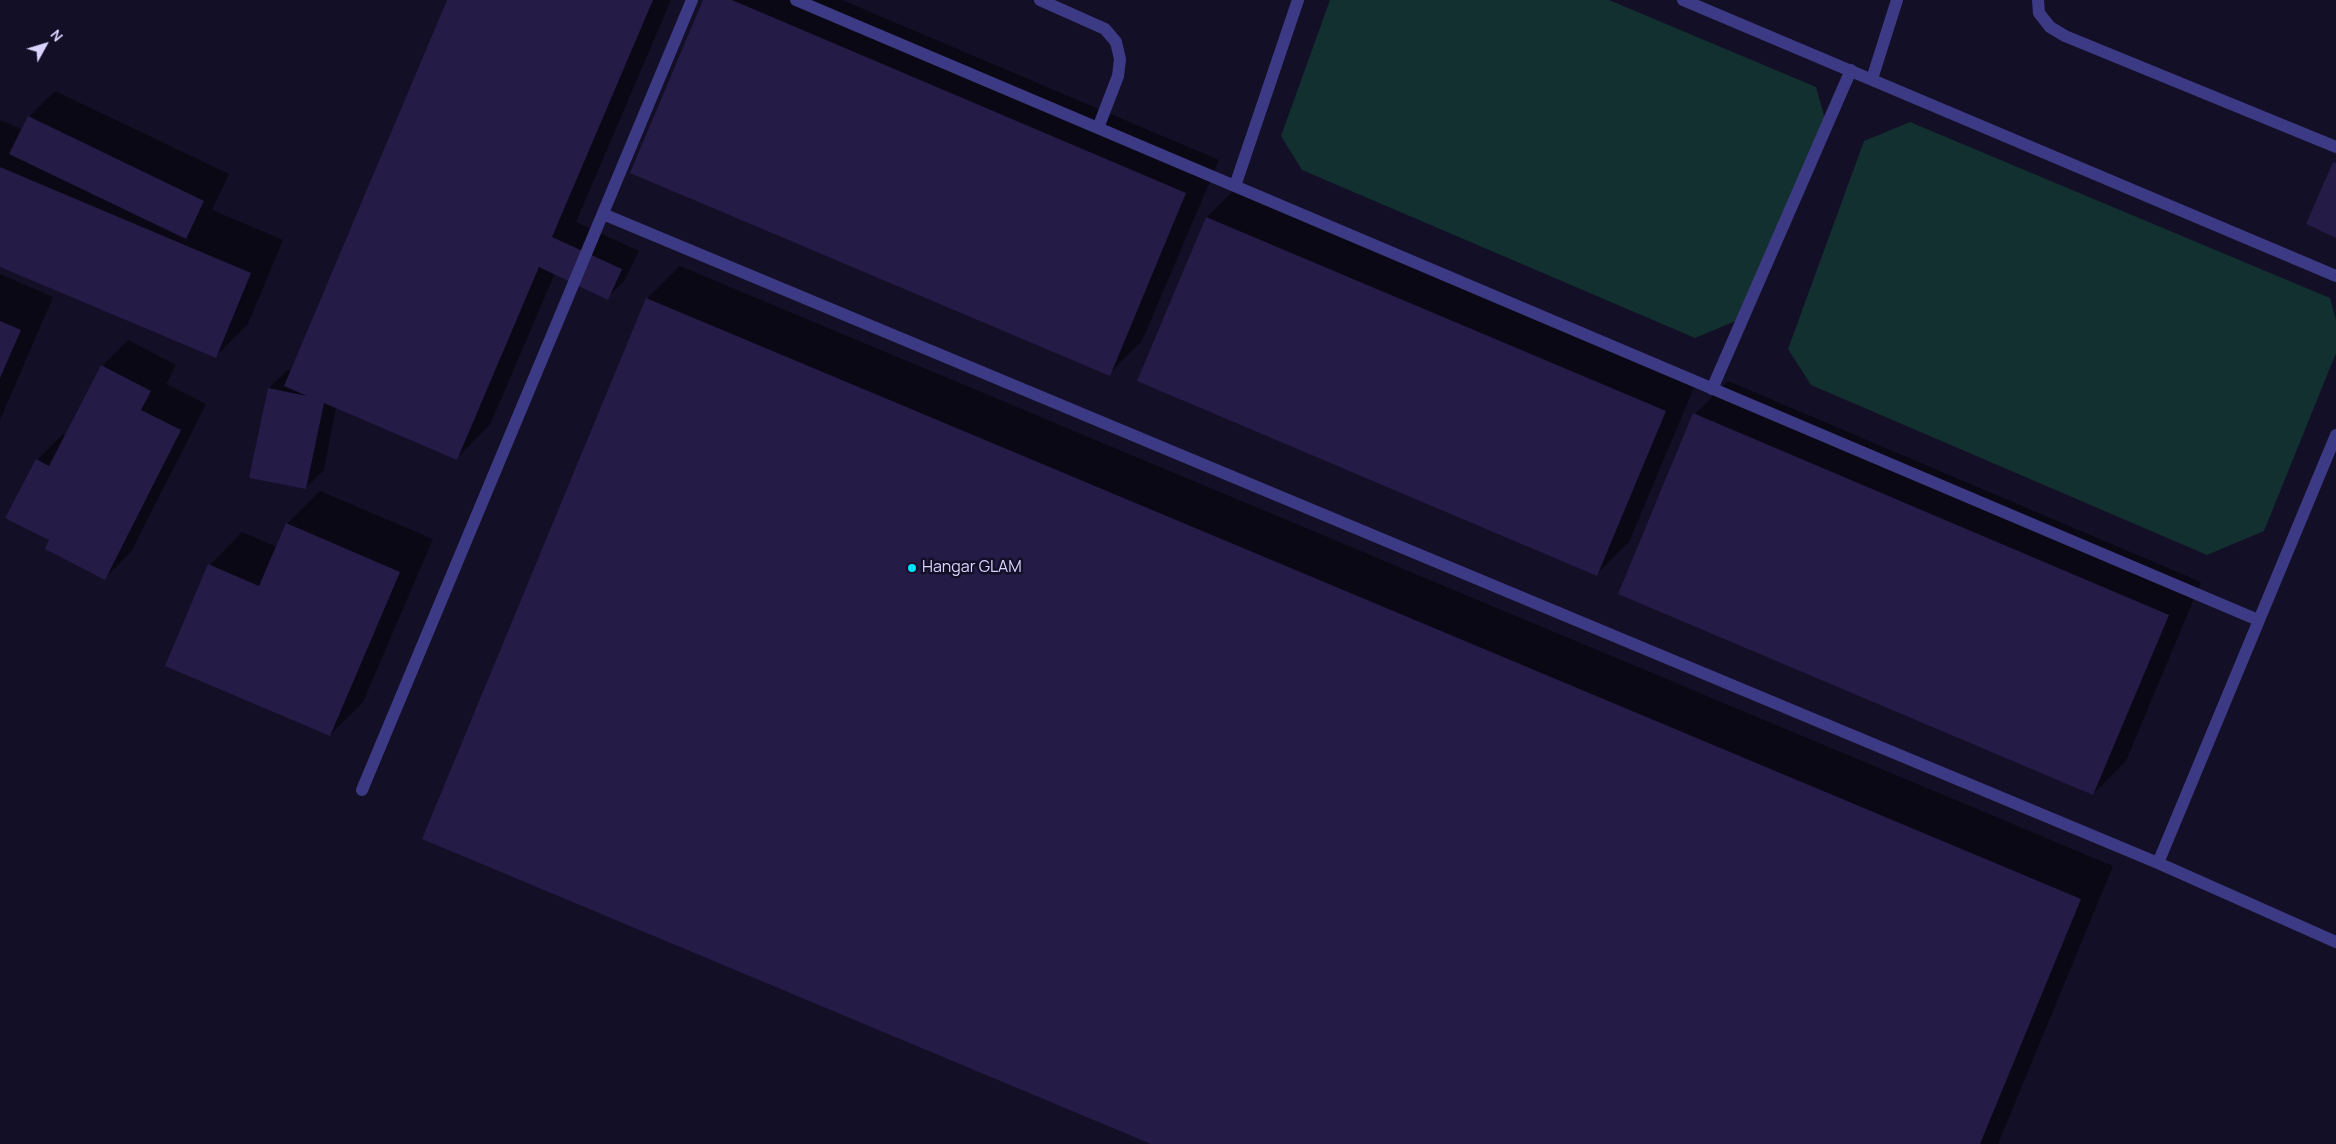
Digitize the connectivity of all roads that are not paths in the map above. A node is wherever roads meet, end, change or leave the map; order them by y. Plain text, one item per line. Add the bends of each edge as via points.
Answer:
1 (692, 0) edge
2 (796, 0) edge
3 (1040, 0) edge
4 (1298, 0) edge
5 (1683, 0) edge
6 (1897, 0) edge
7 (2038, 0) edge
8 (827, 6) edge
9 (1851, 70) junction
10 (1872, 79) junction
11 (1098, 128) junction
12 (2336, 147) edge
13 (1235, 186) junction
14 (603, 214) junction
15 (2336, 276) edge
16 (1712, 388) junction
17 (2336, 435) edge
18 (2258, 620) junction
19 (362, 790) dead end
20 (2158, 863) junction
21 (2336, 942) edge

1 - 14 lane
2 - 8 lane
3 - 11 lane via 1105,29 1116,42 1120,59 1118,76
4 - 13 lane
5 - 9 lane
6 - 10 lane
7 - 12 lane via 2039,14 2050,27 2065,36
8 - 11 lane
9 - 10 lane
9 - 16 lane
10 - 15 lane
11 - 13 lane
13 - 16 lane
14 - 19 lane
14 - 20 lane
16 - 18 lane
17 - 18 lane
18 - 20 lane
20 - 21 lane

